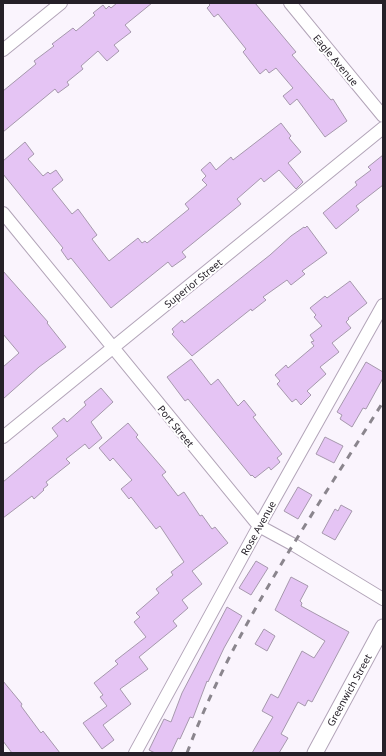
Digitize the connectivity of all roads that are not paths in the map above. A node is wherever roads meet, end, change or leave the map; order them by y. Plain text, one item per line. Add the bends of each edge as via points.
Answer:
1 (61, 3) edge
2 (290, 3) edge
3 (3, 50) edge
4 (383, 116) edge
5 (383, 128) edge
6 (3, 213) edge
7 (383, 305) edge
8 (112, 349) junction
9 (3, 437) edge
10 (259, 526) junction
11 (383, 599) edge
12 (383, 627) edge
13 (135, 753) edge
14 (315, 753) edge

1 - 3 street
2 - 4 street, Eagle Avenue
5 - 8 street, Superior Street
6 - 8 street, Port Street
7 - 10 street, Rose Avenue
8 - 9 street, Superior Street
8 - 10 street, Port Street
10 - 11 street, Port Street
10 - 13 street, Rose Avenue
12 - 14 street, Greenwich Street

